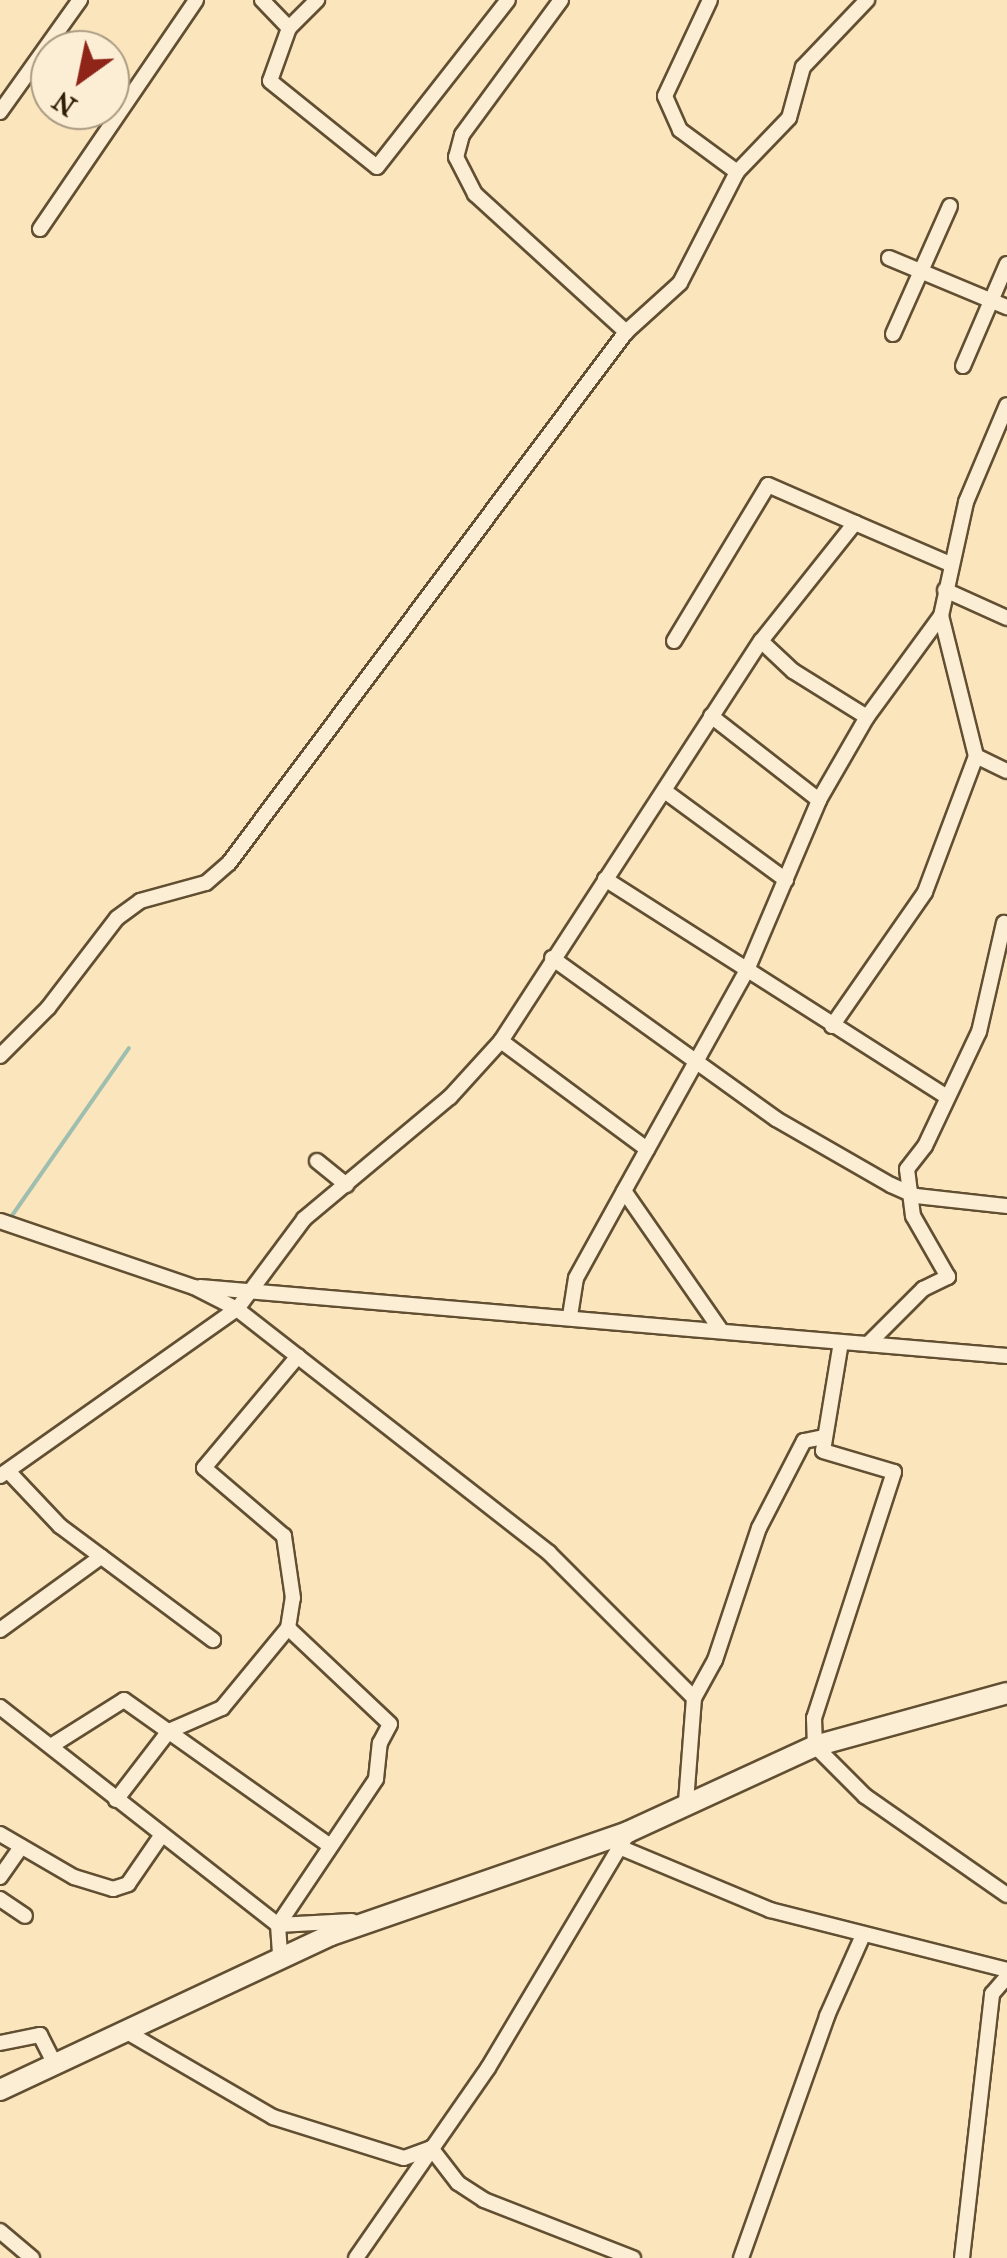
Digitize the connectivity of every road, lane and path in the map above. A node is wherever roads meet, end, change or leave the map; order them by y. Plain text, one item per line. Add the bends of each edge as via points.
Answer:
1 (80, 0) edge
2 (196, 0) edge
3 (262, 0) edge
4 (317, 0) edge
5 (508, 0) edge
6 (561, 0) edge
7 (710, 0) edge
8 (867, 0) edge
9 (289, 28) junction
10 (0, 112) edge
11 (737, 172) junction
12 (950, 206) dead end
13 (40, 229) dead end
14 (889, 258) dead end
15 (1007, 264) edge
16 (922, 272) junction
17 (991, 300) junction
18 (1007, 307) edge
19 (626, 332) junction
20 (893, 334) dead end
21 (962, 366) dead end
22 (1007, 405) edge
23 (856, 524) junction
24 (948, 563) junction
25 (944, 590) junction
26 (941, 616) junction
27 (1007, 618) edge
28 (674, 641) dead end
29 (761, 641) junction
30 (711, 716) junction
31 (867, 716) junction
32 (976, 756) junction
33 (1007, 771) edge
34 (666, 792) junction
35 (819, 800) junction
36 (606, 879) junction
37 (786, 880) junction
38 (1004, 923) dead end
39 (552, 958) junction
40 (748, 970) junction
41 (832, 1026) junction
42 (501, 1040) junction
43 (0, 1056) edge
44 (696, 1061) junction
45 (946, 1096) junction
46 (647, 1148) junction
47 (317, 1161) dead end
48 (347, 1185) junction
49 (624, 1191) junction
50 (910, 1194) junction
51 (1007, 1206) edge
52 (0, 1221) edge
53 (194, 1287) junction
54 (253, 1288) junction
55 (237, 1309) junction
56 (570, 1316) junction
57 (720, 1329) junction
58 (841, 1342) junction
59 (868, 1344) junction
60 (298, 1356) junction
61 (1007, 1356) edge
62 (825, 1437) junction
63 (4, 1474) edge
64 (101, 1557) junction
65 (288, 1628) junction
66 (0, 1630) edge
67 (213, 1640) dead end
68 (1006, 1692) edge
69 (694, 1698) junction
70 (0, 1706) edge
71 (169, 1731) junction
72 (51, 1746) junction
73 (815, 1746) junction
74 (116, 1800) junction
75 (686, 1801) junction
76 (0, 1835) edge
77 (161, 1836) junction
78 (624, 1840) junction
79 (330, 1845) junction
80 (21, 1847) junction
81 (0, 1877) edge
82 (1007, 1895) edge
83 (0, 1899) edge
84 (26, 1916) dead end
85 (373, 1920) junction
86 (278, 1926) junction
87 (864, 1935) junction
88 (280, 1956) junction
89 (1007, 1973) edge
90 (128, 2032) junction
91 (0, 2044) edge
92 (53, 2060) junction
93 (0, 2090) edge
94 (432, 2148) junction
95 (0, 2231) edge
96 (32, 2258) edge
97 (356, 2258) edge
98 (633, 2258) edge
99 (742, 2258) edge
100 (962, 2258) edge

1 - 10 street
2 - 13 street
3 - 9 street
4 - 9 street
5 - 9 street via 376,167 270,81
6 - 19 street via 462,135 456,158 475,194
7 - 11 street via 665,96 680,130
8 - 11 street via 803,67 789,118
11 - 19 street via 680,282
12 - 16 street
14 - 16 street
15 - 17 street
16 - 17 street
16 - 20 street
17 - 18 street
17 - 21 street
19 - 43 street via 228,863 206,883 155,895 117,918 48,1008
22 - 24 street
23 - 24 street
23 - 28 street via 768,485
23 - 29 street
24 - 25 street
25 - 26 street
25 - 27 street
26 - 31 street
26 - 32 street
29 - 30 street
29 - 31 street via 793,671
30 - 34 street
30 - 35 street
31 - 35 street
32 - 33 street
32 - 41 street via 925,892
34 - 36 street
34 - 37 street
35 - 37 street
36 - 39 street
36 - 40 street
37 - 40 street
38 - 45 street via 978,1032
39 - 42 street
39 - 44 street
40 - 41 street
40 - 44 street
41 - 45 street
42 - 46 street
42 - 48 street via 450,1097
44 - 46 street
44 - 50 street via 776,1119
45 - 50 street via 925,1146 907,1169
46 - 49 street
47 - 48 street
48 - 54 street via 292,1232
49 - 56 street via 576,1278
49 - 57 street
50 - 51 street
50 - 59 street via 913,1216 948,1277 923,1289
52 - 53 street
53 - 54 street
53 - 55 street
54 - 55 street
54 - 56 street
55 - 60 street
55 - 63 street
56 - 57 street
57 - 58 street
58 - 59 street
58 - 62 street
59 - 61 street
60 - 65 street via 204,1468 284,1536 293,1598
60 - 69 street via 549,1553
62 - 69 street via 804,1442 759,1528 716,1660
62 - 73 street via 824,1451 894,1472 814,1718
63 - 64 street
64 - 66 street
64 - 67 street
65 - 71 street via 222,1708
65 - 79 street via 390,1724 380,1743 376,1779
68 - 73 street
69 - 75 street
70 - 72 street
71 - 72 street via 124,1700
71 - 74 street
71 - 79 street
72 - 74 street
73 - 75 street
73 - 82 street via 865,1796
74 - 77 street
75 - 78 street
76 - 80 street
77 - 80 street via 118,1888 74,1877
77 - 86 street
78 - 85 street
78 - 87 street via 770,1910
78 - 94 street via 488,2068
79 - 86 street
80 - 81 street
83 - 84 street
85 - 86 street
85 - 88 street
86 - 88 street
87 - 89 street
87 - 99 street via 827,2016
88 - 90 street
89 - 100 street via 992,1994
90 - 92 street
90 - 94 street via 273,2117 404,2158
91 - 92 street via 40,2036
92 - 93 street
94 - 97 street
94 - 98 street via 458,2183 484,2200
95 - 96 street

